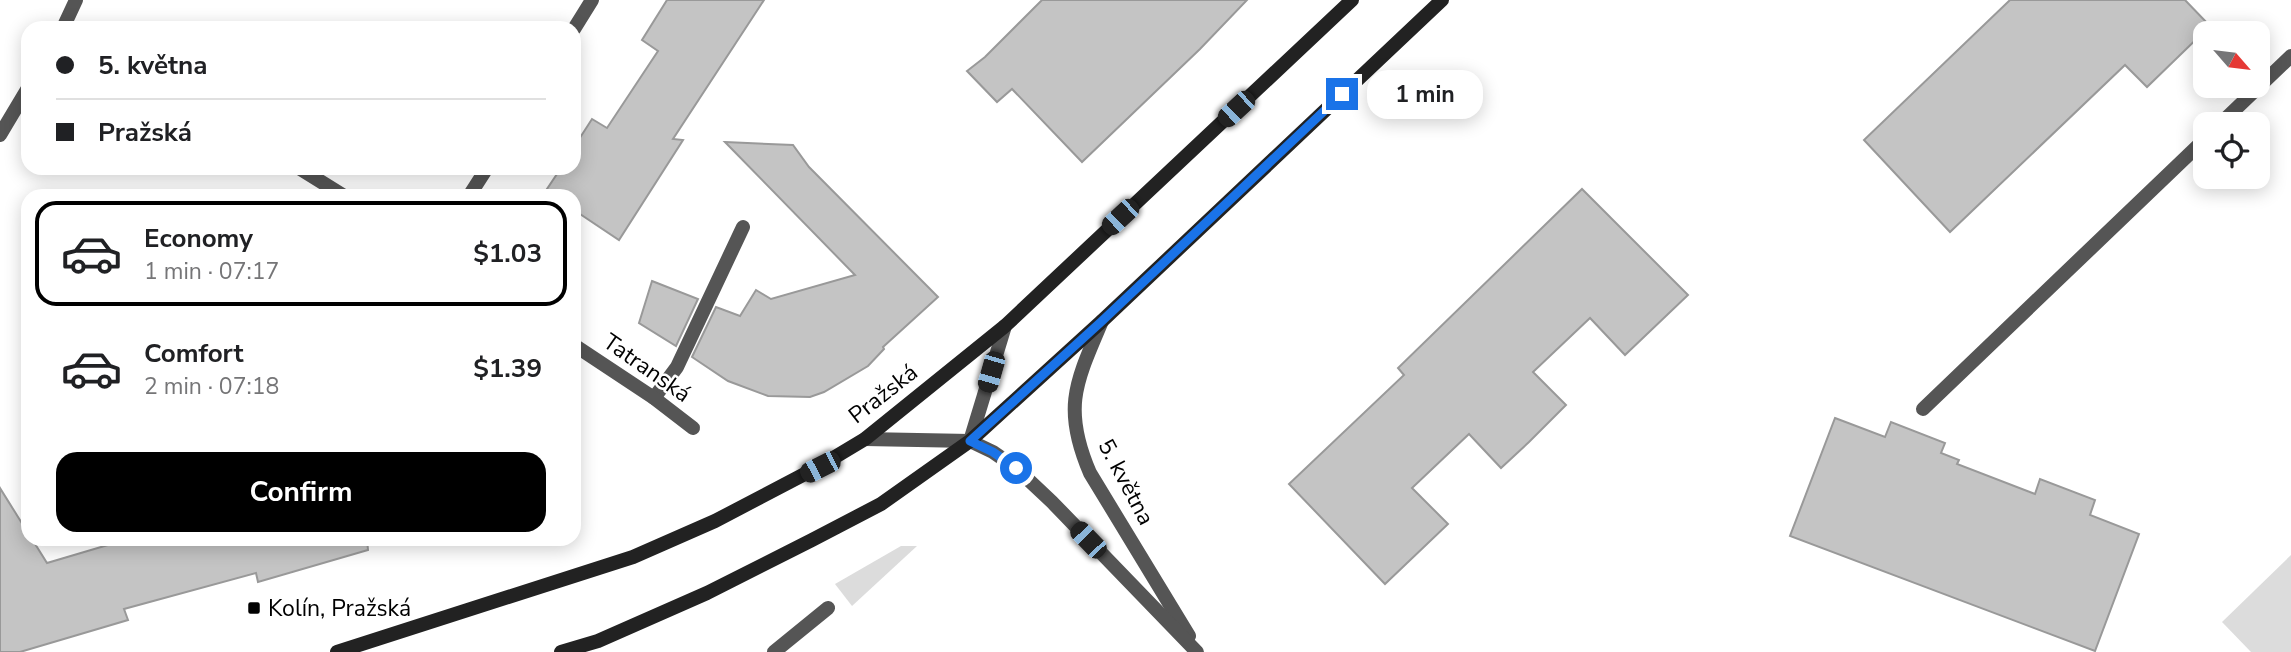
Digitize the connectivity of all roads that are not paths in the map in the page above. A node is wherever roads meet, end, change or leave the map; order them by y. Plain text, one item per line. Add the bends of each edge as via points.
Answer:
1 (76, 0) edge
2 (592, 0) edge
3 (1352, 0) edge
4 (1442, 0) edge
5 (70, 21) edge
6 (579, 21) edge
7 (2291, 56) edge
8 (21, 100) edge
9 (2233, 112) edge
10 (0, 135) edge
11 (2193, 151) edge
12 (310, 175) edge
13 (333, 189) edge
14 (743, 227) dead end
15 (1102, 321) junction
16 (1004, 326) junction
17 (581, 350) edge
18 (654, 398) junction
19 (1923, 410) dead end
20 (693, 428) dead end
21 (865, 439) junction
22 (970, 441) junction
23 (828, 608) dead end
24 (337, 652) edge
25 (561, 652) edge
26 (774, 652) edge
27 (1198, 652) edge

1 - 5 street
2 - 6 street
3 - 16 street, Pražská
4 - 15 street
7 - 9 street
8 - 10 street
11 - 19 street
12 - 13 street
14 - 18 street via 677,367
15 - 22 street
15 - 27 street, 5. května via 1076,393 1081,452
16 - 21 street, Pražská
16 - 22 street
17 - 18 street, Tatranská
18 - 20 street, Tatranská
21 - 22 street
21 - 24 street, Pražská via 715,521 634,557
22 - 25 street via 881,504 800,546 707,593
22 - 27 street, 5. května via 1016,468
23 - 26 street

